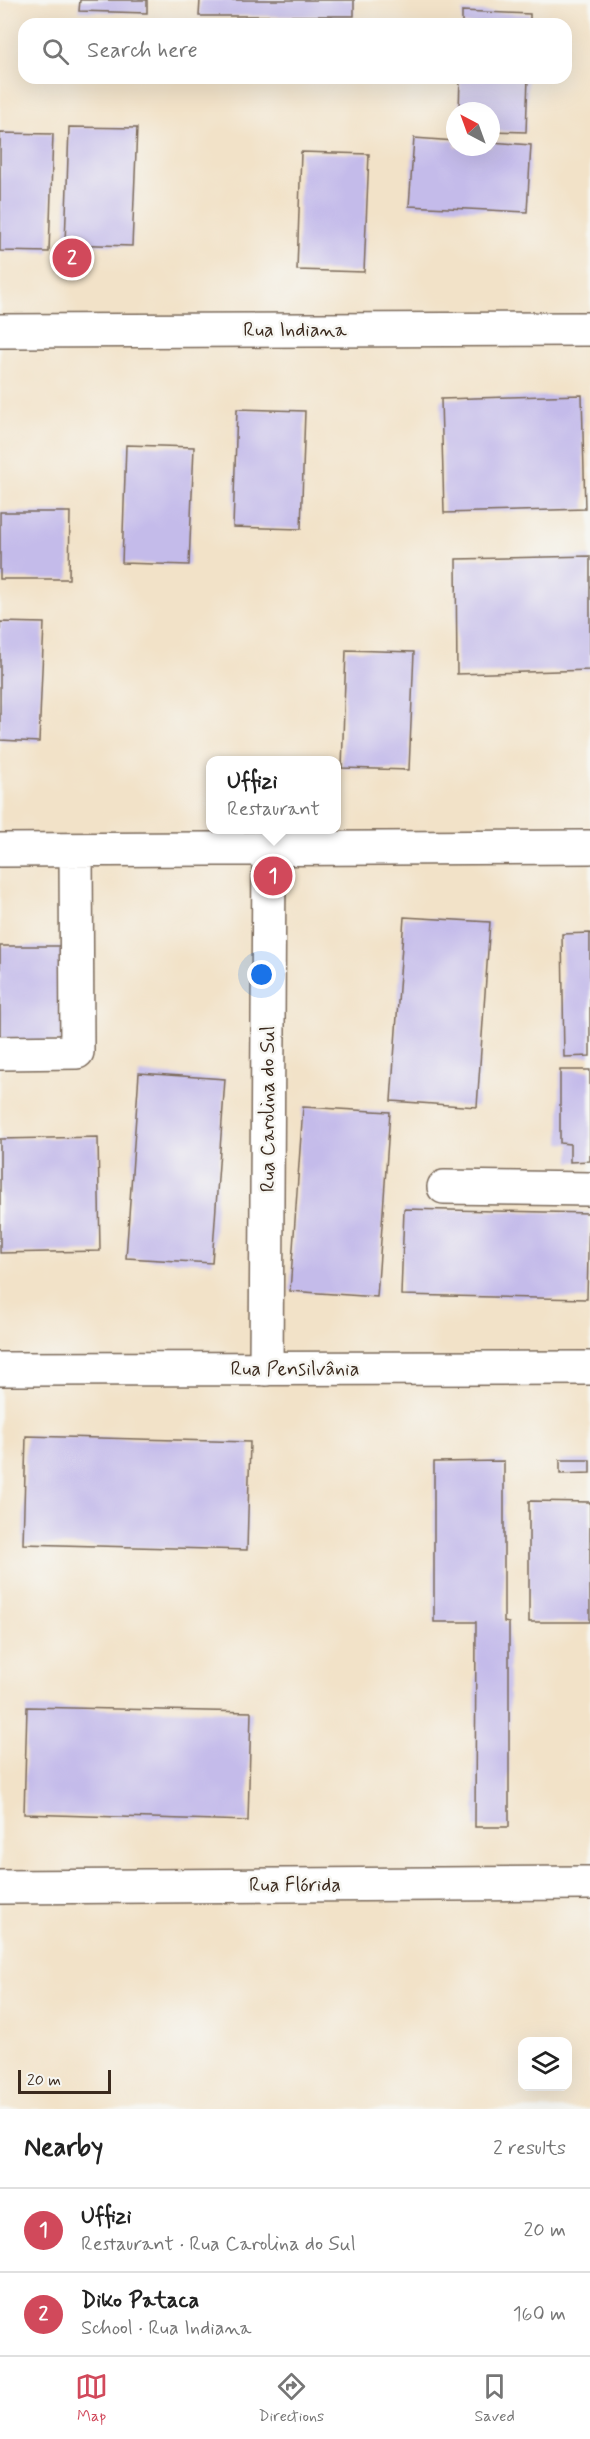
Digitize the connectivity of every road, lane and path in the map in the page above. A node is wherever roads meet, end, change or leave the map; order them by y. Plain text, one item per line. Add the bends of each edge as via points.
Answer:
1 (590, 329) edge
2 (0, 331) edge
3 (590, 847) edge
4 (0, 850) edge
5 (76, 850) junction
6 (269, 850) junction
7 (0, 1053) edge
8 (444, 1187) dead end
9 (590, 1189) edge
10 (266, 1368) junction
11 (590, 1368) edge
12 (0, 1369) edge
13 (590, 1883) edge
14 (0, 1887) edge

1 - 2 street, Rua Indiana
3 - 6 street
4 - 5 street
5 - 6 street
5 - 7 street via 77,1052
6 - 10 street, Rua Carolina do Sul
8 - 9 street
10 - 11 street, Rua Pensilvânia
10 - 12 street, Rua Pensilvânia
13 - 14 street, Rua Flórida

